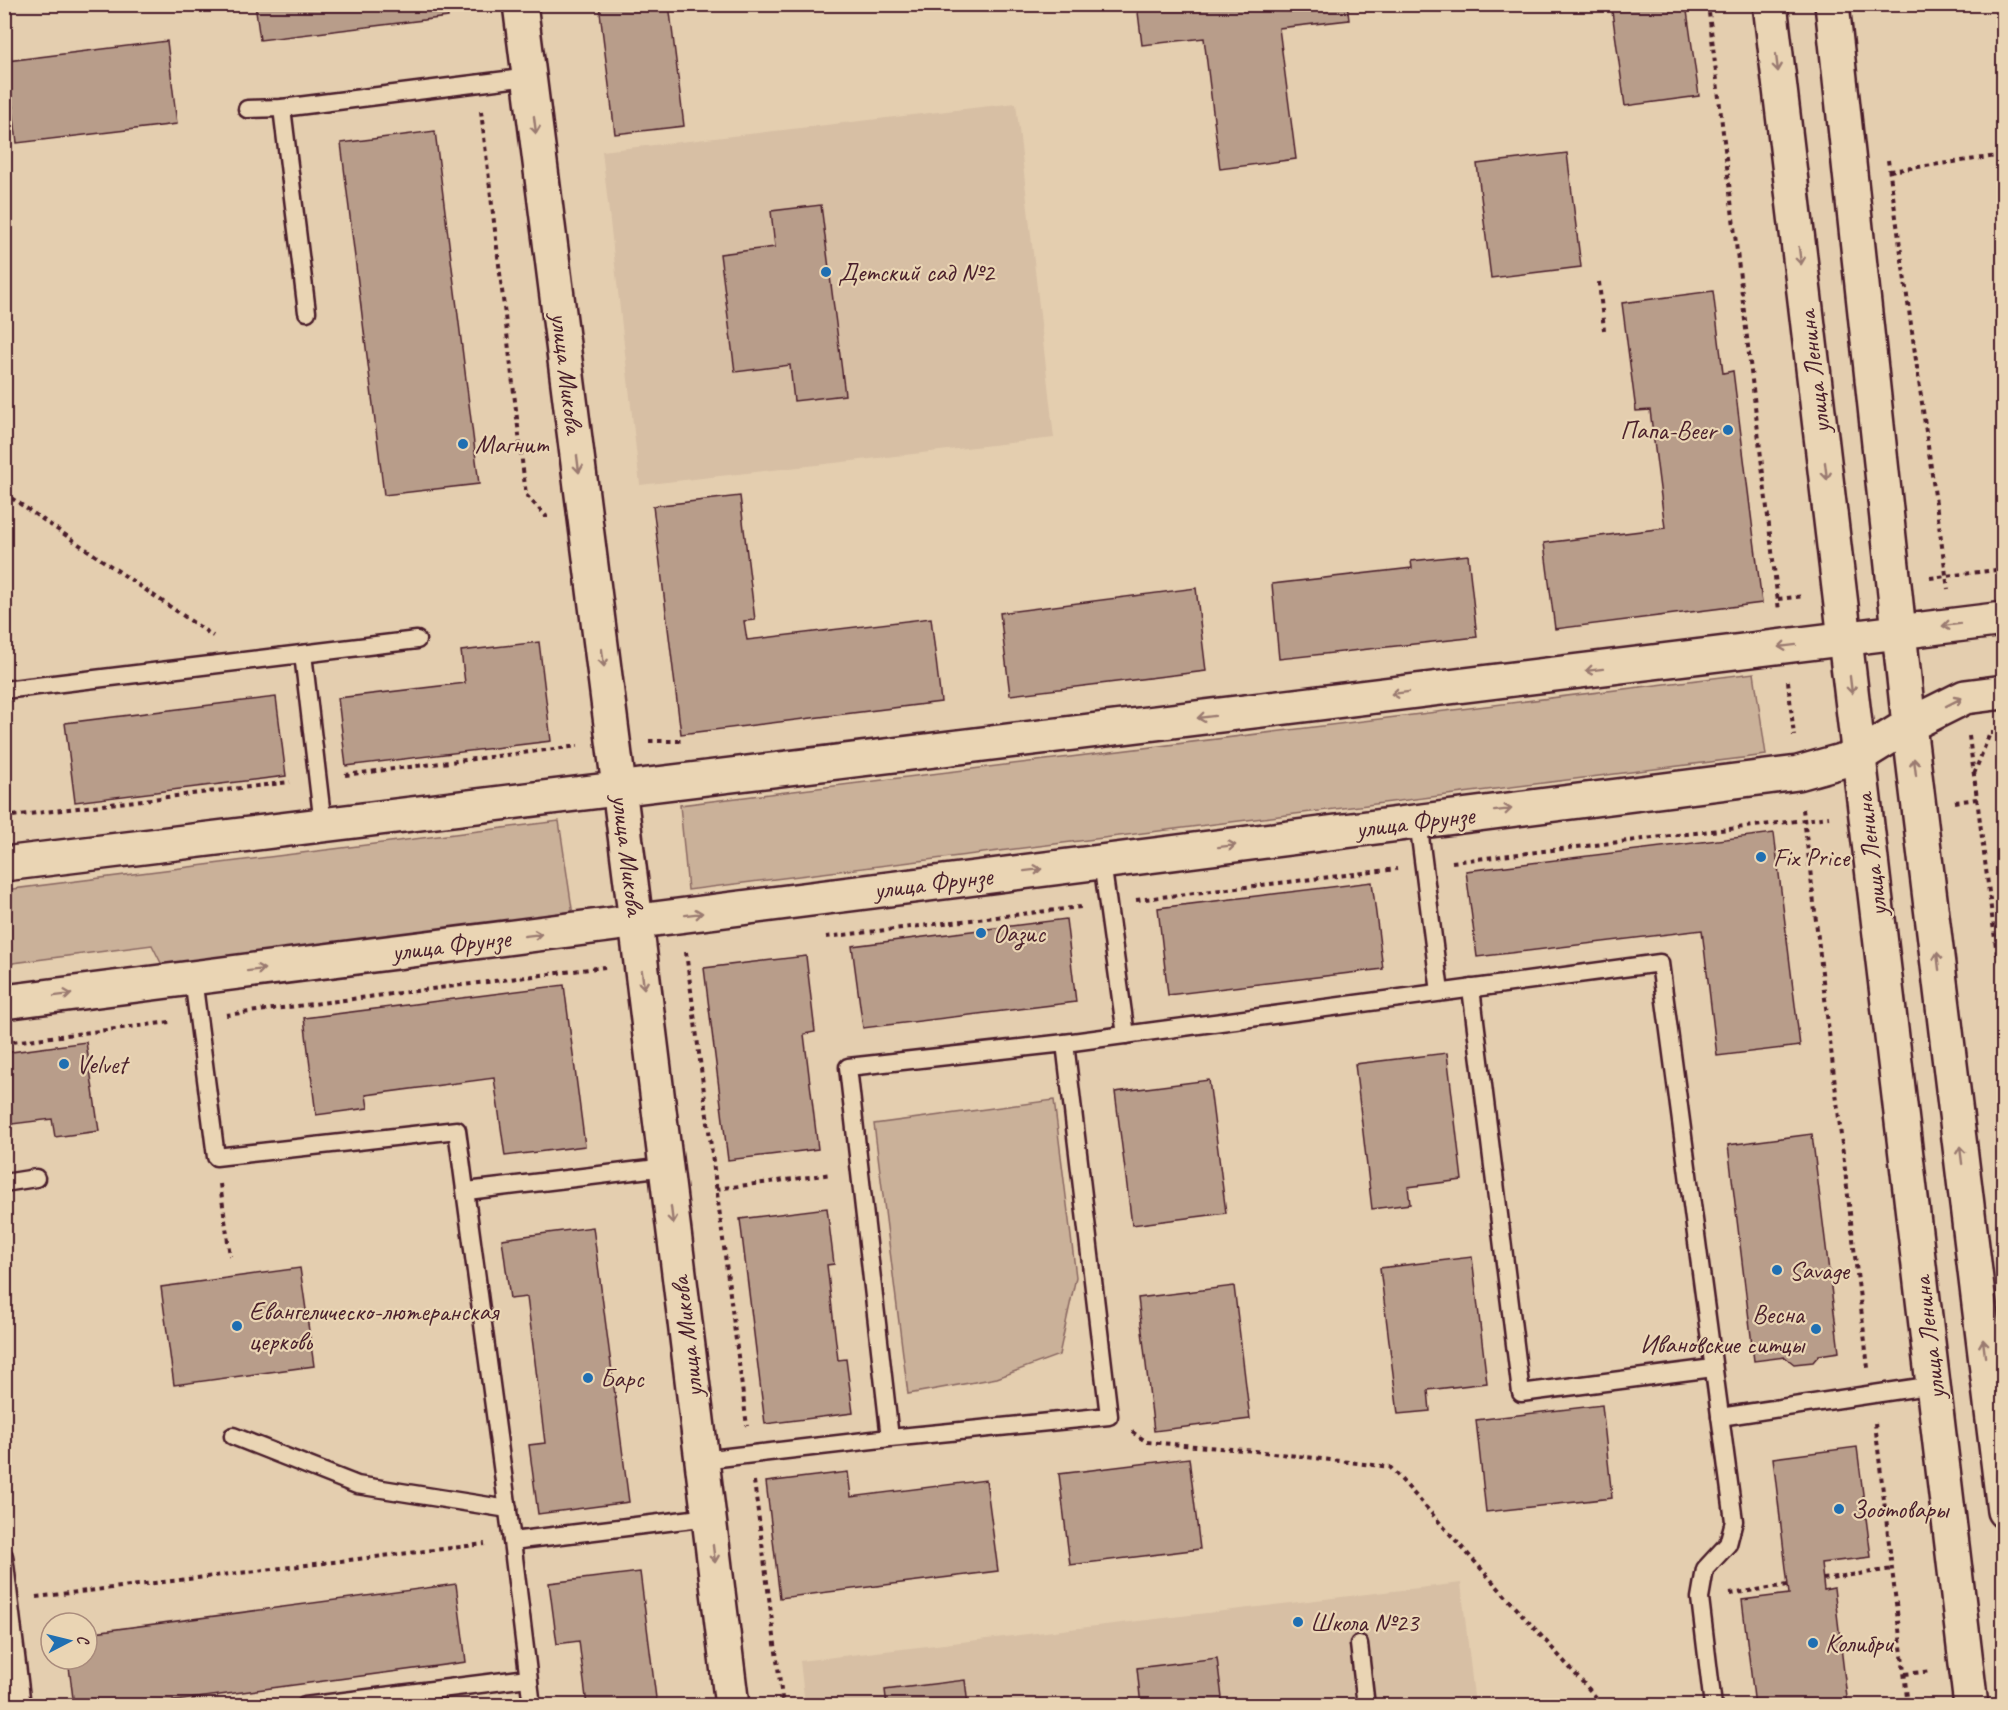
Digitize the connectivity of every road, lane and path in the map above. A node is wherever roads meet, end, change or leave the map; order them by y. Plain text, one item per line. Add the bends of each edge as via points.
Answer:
1 (520, 4) edge
2 (1708, 4) edge
3 (1770, 4) edge
4 (1832, 4) edge
5 (529, 77) junction
6 (282, 108) junction
7 (247, 109) dead end
8 (1887, 149) dead end
9 (2004, 155) edge
10 (1890, 171) junction
11 (1599, 282) dead end
12 (307, 312) dead end
13 (1604, 330) dead end
14 (4, 493) edge
15 (1779, 607) junction
16 (1767, 608) dead end
17 (2004, 619) edge
18 (1954, 625) junction
19 (1899, 632) junction
20 (1845, 639) junction
21 (417, 640) dead end
22 (1784, 647) junction
23 (303, 654) junction
24 (249, 660) junction
25 (4, 690) edge
26 (2004, 692) edge
27 (1965, 697) junction
28 (1909, 725) junction
29 (1997, 732) dead end
30 (693, 740) dead end
31 (614, 743) junction
32 (1859, 756) junction
33 (1798, 772) junction
34 (1974, 775) junction
35 (318, 778) junction
36 (619, 789) junction
37 (1977, 799) junction
38 (1920, 806) junction
39 (1866, 813) junction
40 (4, 817) edge
41 (1804, 820) junction
42 (1418, 821) junction
43 (323, 825) junction
44 (1102, 862) junction
45 (4, 864) edge
46 (1423, 866) junction
47 (1108, 903) junction
48 (636, 922) junction
49 (815, 938) dead end
50 (698, 952) dead end
51 (641, 961) junction
52 (2004, 971) edge
53 (193, 978) junction
54 (1471, 988) junction
55 (1440, 992) junction
56 (4, 1002) edge
57 (198, 1018) junction
58 (1126, 1035) junction
59 (4, 1043) edge
60 (1065, 1043) junction
61 (216, 1157) junction
62 (666, 1167) junction
63 (859, 1170) junction
64 (36, 1178) dead end
65 (4, 1183) edge
66 (716, 1190) dead end
67 (467, 1191) junction
68 (230, 1256) dead end
69 (1713, 1368) junction
70 (1934, 1385) junction
71 (1871, 1393) junction
72 (1109, 1416) junction
73 (1720, 1417) junction
74 (232, 1436) dead end
75 (890, 1438) junction
76 (2000, 1455) edge
77 (702, 1460) junction
78 (508, 1509) junction
79 (2004, 1511) edge
80 (709, 1517) junction
81 (512, 1541) junction
82 (4, 1556) edge
83 (1893, 1569) junction
84 (1823, 1579) dead end
85 (1788, 1585) dead end
86 (1700, 1598) junction
87 (7, 1601) edge
88 (1359, 1644) dead end
89 (528, 1678) junction
90 (22, 1706) edge
91 (305, 1706) edge
92 (532, 1706) edge
93 (732, 1706) edge
94 (1366, 1706) edge
95 (1604, 1706) edge
96 (1713, 1706) edge
97 (1908, 1706) edge
98 (1971, 1706) edge

1 - 5 street, улица Микова
2 - 15 path
3 -> 20 street, улица Ленина
4 - 19 street, улица Ленина
5 - 6 lane
5 -> 31 street, улица Микова
6 - 7 lane
6 - 12 lane
8 - 10 path
9 - 10 path
10 - 18 path
11 - 13 path
14 - 24 path
15 - 16 path
15 - 22 path
17 - 18 street
18 -> 19 street
19 - 20 street
19 - 28 street, улица Ленина
20 -> 22 street
20 -> 32 street, улица Ленина
21 - 23 lane
22 - 33 path
22 -> 36 street
23 - 24 lane
23 - 35 lane
24 - 25 lane
26 - 27 street
28 -> 27 street
27 - 34 path
28 - 32 street, улица Фрунзе
38 -> 28 street, улица Ленина
29 - 34 path via 1990,733
30 - 31 path
31 - 35 path
31 - 36 street, улица Микова
32 - 33 street, улица Фрунзе
32 - 39 street, улица Ленина
33 - 41 path
42 -> 33 street, улица Фрунзе
34 - 37 path
35 - 40 path
35 - 43 lane
36 - 43 street
36 - 48 street, улица Микова
37 - 38 path
37 - 52 path via 1997,955
76 -> 38 street, улица Ленина
39 - 41 path
39 - 70 street, улица Ленина
41 - 46 path
41 - 71 path
44 -> 42 street, улица Фрунзе
42 - 46 lane
43 - 45 street
44 - 47 lane
48 -> 44 street, улица Фрунзе
46 - 47 path
46 - 55 lane
47 - 49 path
47 - 58 lane
48 - 51 street, улица Микова
53 -> 48 street, улица Фрунзе
50 - 51 path
51 - 57 path
51 -> 62 street, улица Микова
56 -> 53 street, улица Фрунзе
53 - 57 lane
54 - 55 lane
54 - 69 lane via 1660,963
54 - 69 lane via 1521,1393
55 - 58 lane
57 - 59 path
57 - 61 lane
58 - 60 lane
60 - 63 lane via 848,1067
60 - 72 lane
61 - 67 lane via 457,1130
61 - 68 path
62 - 67 lane
62 -> 77 street, улица Микова
63 - 66 path
63 - 75 lane
64 - 65 lane
67 - 78 lane
69 - 73 lane
70 - 71 lane
70 - 98 street, улица Ленина
71 - 73 lane
71 - 83 path
72 - 75 lane
72 - 95 path via 1147,1442 1390,1467
73 - 86 lane via 1734,1521 1728,1544 1705,1569
74 - 78 lane via 357,1485
75 - 77 lane
76 - 79 street, улица Ленина
77 - 80 street, улица Микова
78 - 81 lane
80 - 81 lane
80 -> 93 street, улица Микова
81 - 87 path
81 - 89 lane
82 - 87 lane
83 - 84 path
83 - 97 path
85 - 86 path
86 - 96 lane
87 - 90 lane
88 - 94 lane
89 - 91 lane
89 - 92 lane

